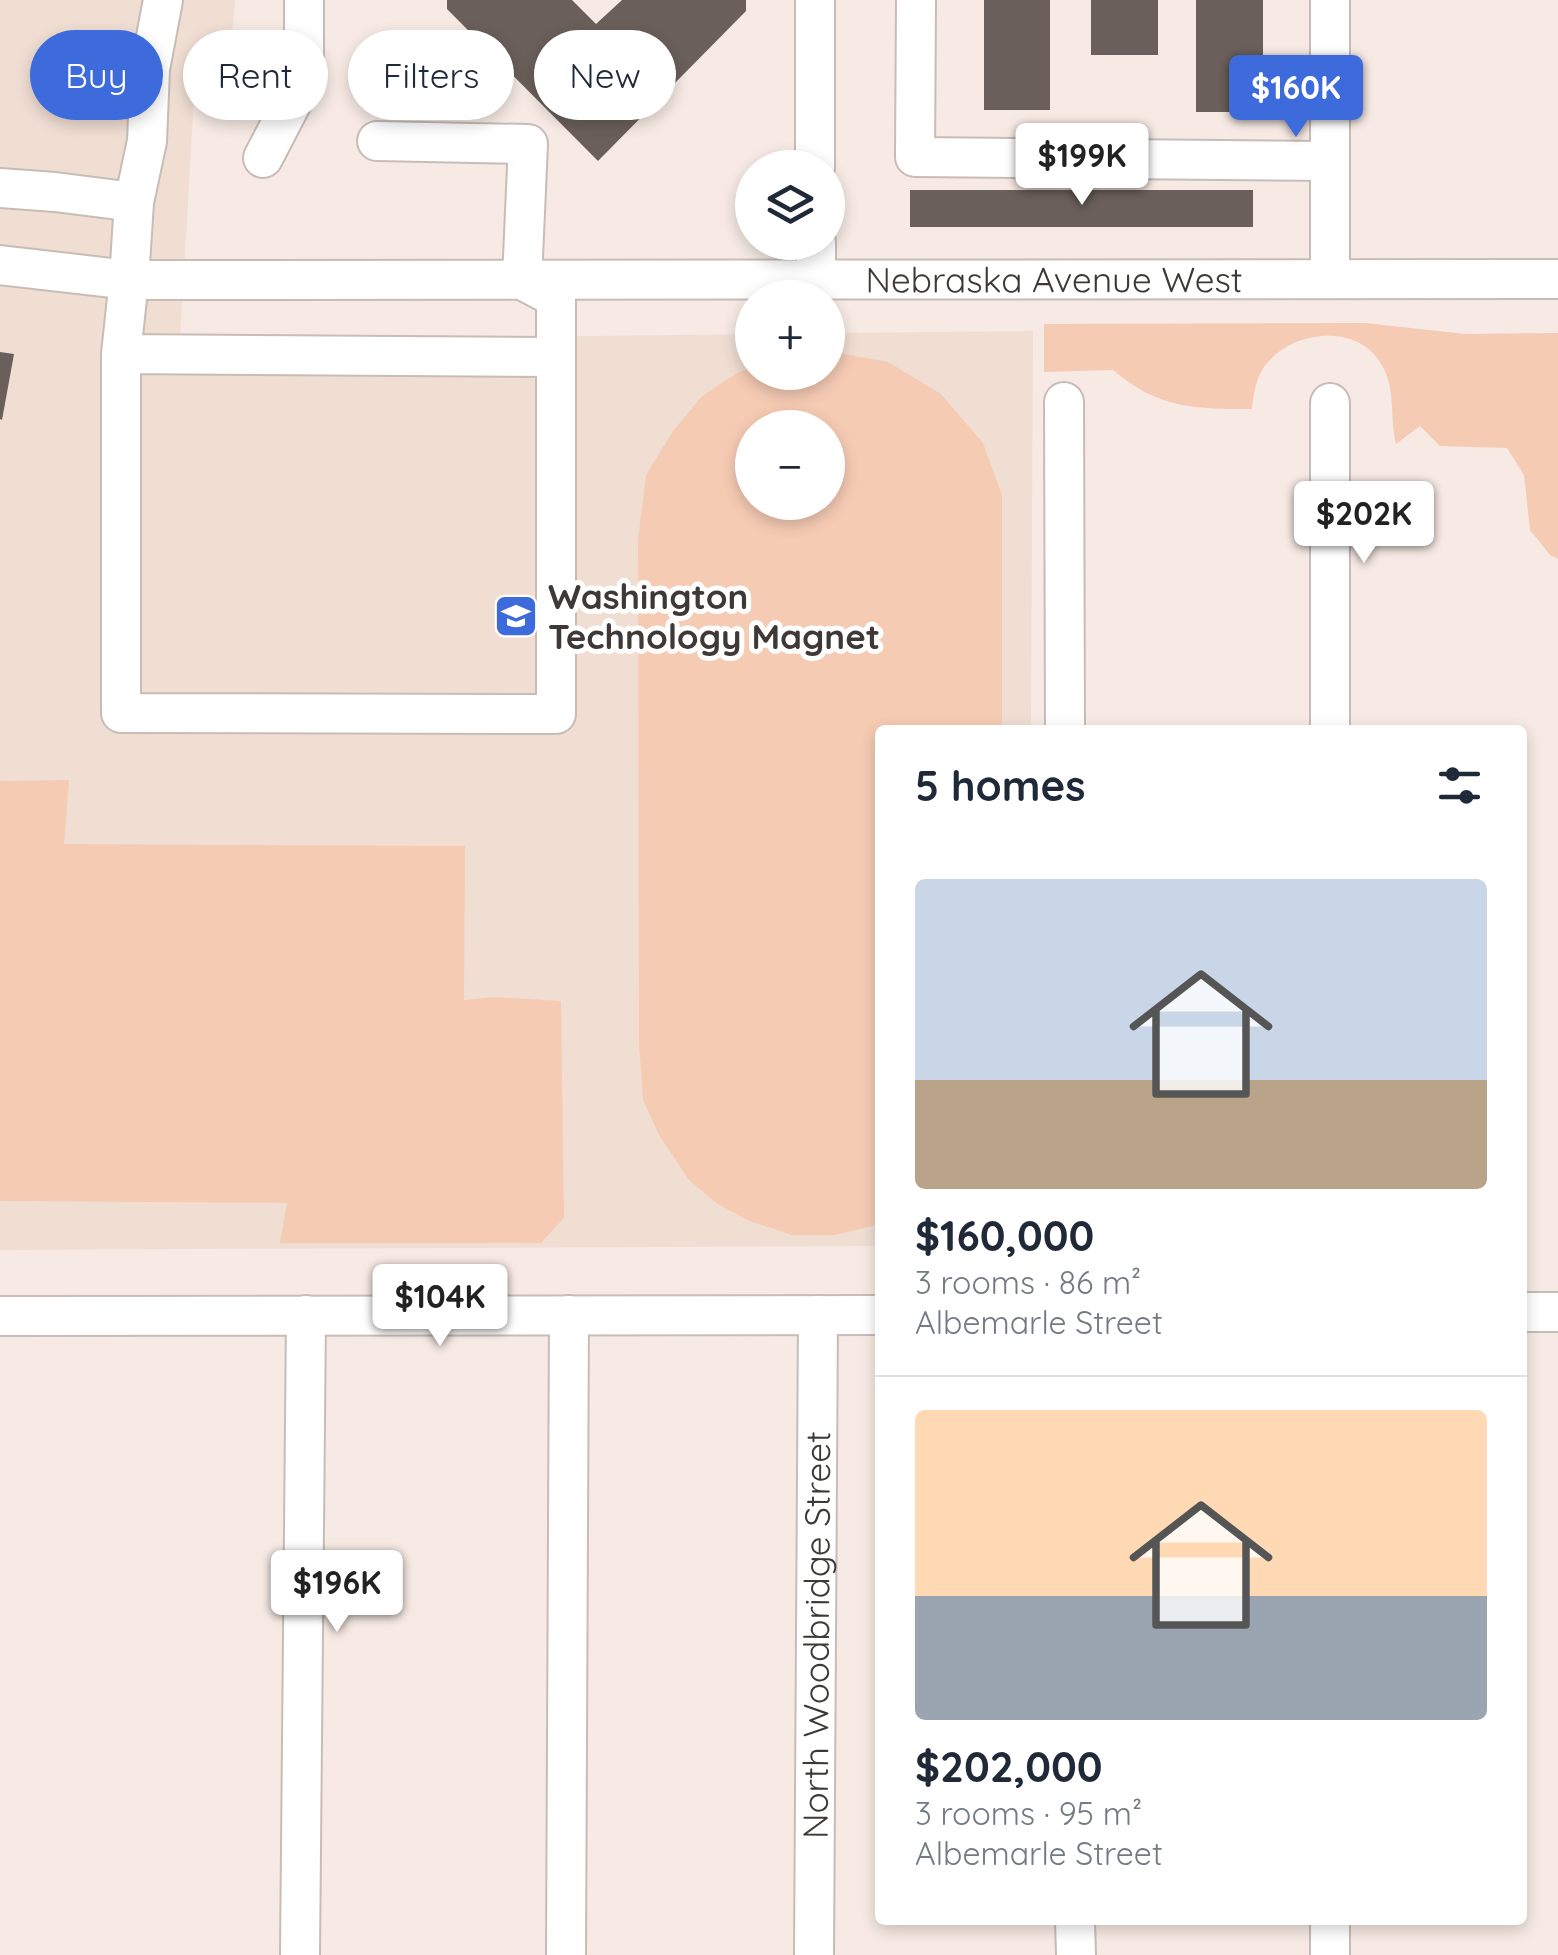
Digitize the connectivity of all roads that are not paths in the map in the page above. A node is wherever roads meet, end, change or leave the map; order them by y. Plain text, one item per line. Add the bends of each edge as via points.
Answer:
1 (162, 0) edge
2 (304, 0) edge
3 (815, 0) edge
4 (916, 0) edge
5 (1330, 0) edge
6 (377, 141) dead end
7 (816, 150) edge
8 (263, 158) dead end
9 (1330, 161) junction
10 (0, 188) edge
11 (134, 202) junction
12 (816, 261) edge
13 (0, 265) edge
14 (1330, 279) junction
15 (1558, 279) edge
16 (129, 280) junction
17 (522, 280) junction
18 (120, 354) junction
19 (556, 357) junction
20 (1064, 402) dead end
21 (1330, 403) dead end
22 (1065, 725) edge
23 (1330, 725) edge
24 (1527, 1312) edge
25 (1558, 1312) edge
26 (306, 1315) junction
27 (569, 1315) junction
28 (818, 1315) junction
29 (875, 1315) edge
30 (0, 1316) edge
31 (1076, 1925) edge
32 (1330, 1925) edge
33 (300, 1955) edge
34 (566, 1955) edge
35 (814, 1955) edge
36 (1076, 1955) edge
37 (1330, 1955) edge

1 - 11 street
2 - 8 street via 304,79
3 - 7 street
4 - 9 street via 915,157
5 - 9 street
6 - 17 street via 528,144
9 - 14 street
10 - 11 street
11 - 16 street
12 - 14 street, Nebraska Avenue West
12 - 17 street, Nebraska Avenue West
13 - 16 street, Nebraska Avenue West
14 - 15 street, Nebraska Avenue West
16 - 17 street, Nebraska Avenue West
16 - 18 street
17 - 19 street via 556,298
18 - 19 street
18 - 19 street via 120,713 556,714
20 - 22 street
21 - 23 street
24 - 25 street
26 - 27 street
26 - 30 street
26 - 33 street
27 - 28 street
27 - 34 street
28 - 29 street
28 - 35 street, North Woodbridge Street
31 - 36 street
32 - 37 street

